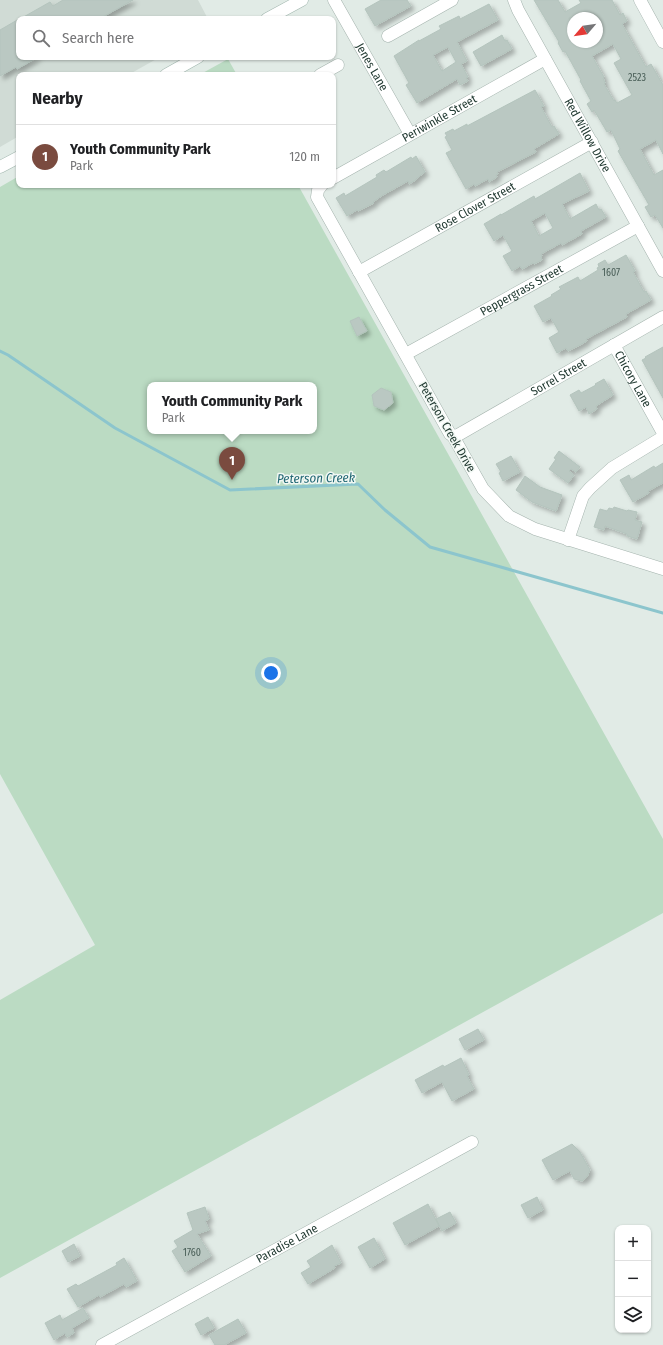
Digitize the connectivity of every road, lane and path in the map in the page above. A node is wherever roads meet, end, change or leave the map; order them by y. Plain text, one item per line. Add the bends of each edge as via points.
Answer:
1 (302, 0) edge
2 (334, 0) edge
3 (452, 0) edge
4 (514, 0) edge
5 (640, 0) edge
6 (273, 16) edge
7 (388, 36) dead end
8 (663, 42) edge
9 (545, 59) junction
10 (193, 60) edge
11 (338, 65) dead end
12 (171, 72) edge
13 (325, 72) edge
14 (410, 134) junction
15 (592, 142) junction
16 (16, 158) edge
17 (0, 167) edge
18 (336, 173) edge
19 (320, 188) edge
20 (638, 226) junction
21 (663, 271) edge
22 (360, 272) junction
23 (663, 317) edge
24 (614, 346) junction
25 (406, 354) junction
26 (663, 433) edge
27 (453, 436) junction
28 (663, 437) edge
29 (568, 540) junction
30 (663, 569) edge
31 (472, 1142) dead end
32 (102, 1345) edge

1 - 6 street
2 - 14 street, Jenes Lane
3 - 7 street
4 - 9 street, Red Willow Drive
5 - 8 street
9 - 14 street, Periwinkle Street
9 - 15 street, Red Willow Drive
10 - 12 street
11 - 13 street
14 - 18 street, Periwinkle Street
15 - 20 street, Red Willow Drive
15 - 22 street, Rose Clover Street
16 - 17 street
19 - 22 street, Peterson Creek Drive via 317,197
20 - 21 street, Red Willow Drive
20 - 25 street, Peppergrass Street
22 - 25 street, Peterson Creek Drive
23 - 24 street, Sorrel Street
24 - 26 street, Chicory Lane
24 - 27 street, Sorrel Street
25 - 27 street, Peterson Creek Drive
27 - 29 street, Peterson Creek Drive via 483,489 509,516 535,529
28 - 29 street via 612,468 590,488 583,496
29 - 30 street, Peterson Creek Drive
31 - 32 street, Paradise Lane

